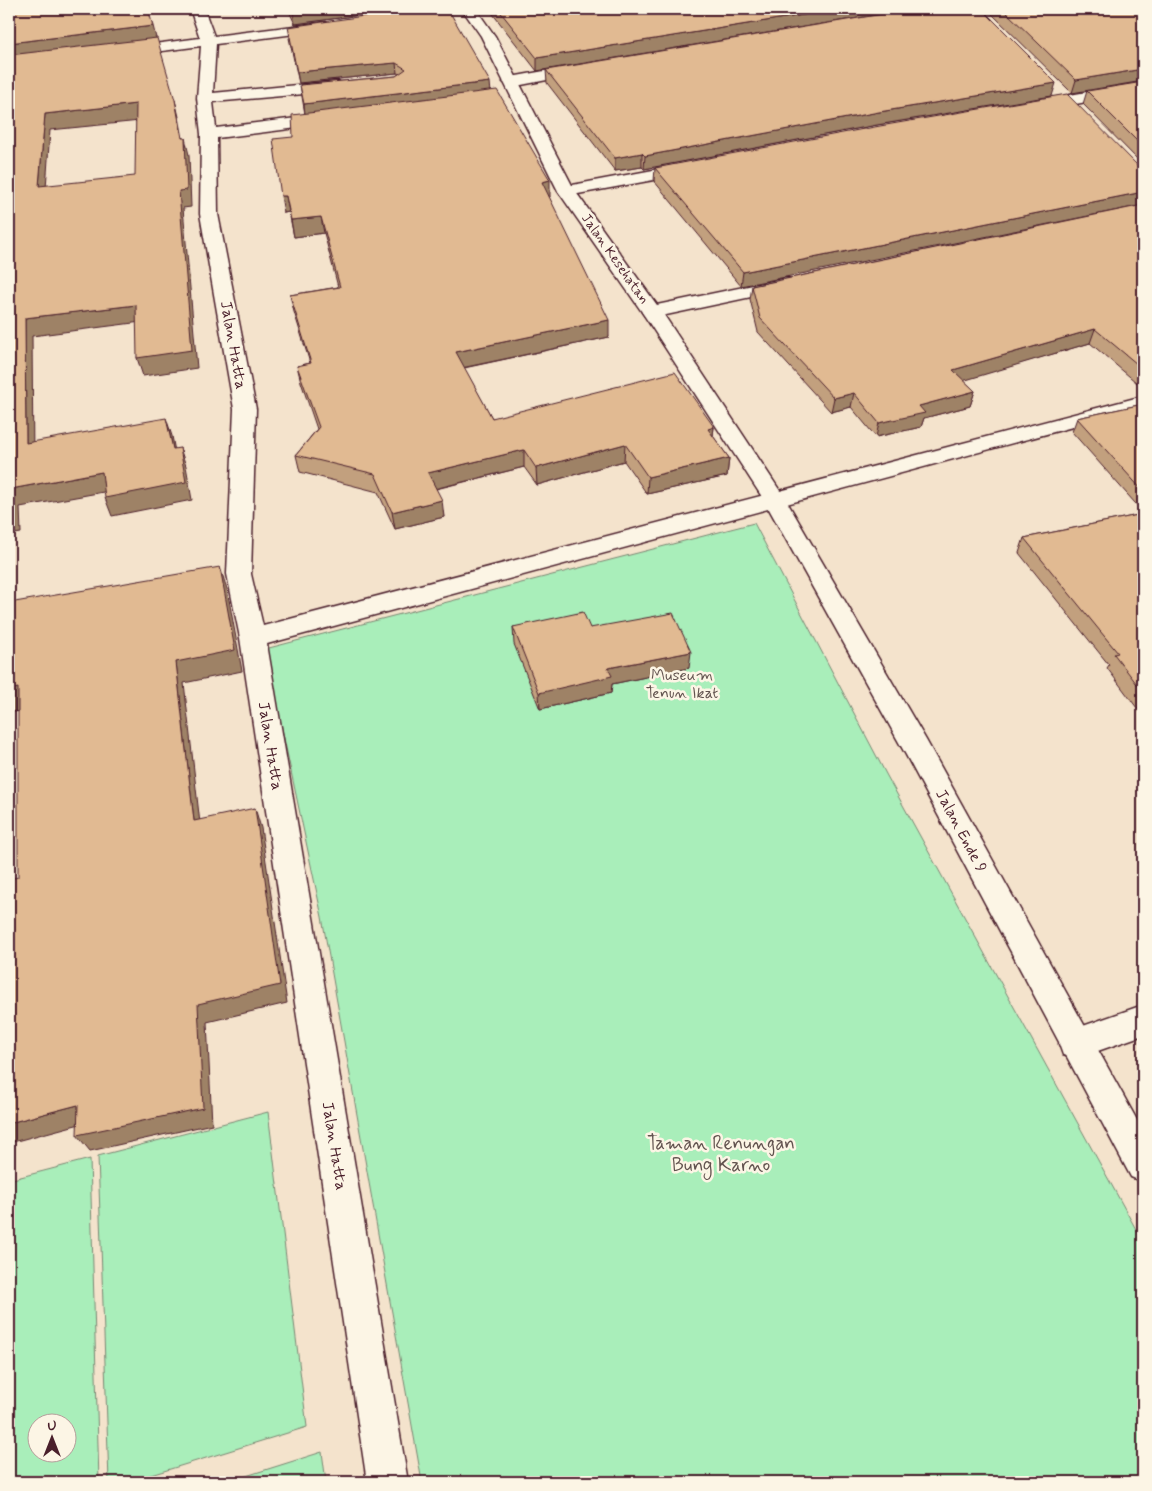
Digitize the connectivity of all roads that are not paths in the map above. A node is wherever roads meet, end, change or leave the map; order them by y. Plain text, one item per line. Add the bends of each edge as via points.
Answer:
1 (197, 9) edge
2 (470, 9) edge
3 (336, 24) edge
4 (209, 42) junction
5 (104, 55) edge
6 (597, 67) edge
7 (354, 84) edge
8 (1052, 86) edge
9 (1143, 87) edge
10 (515, 89) junction
11 (206, 98) junction
12 (499, 98) edge
13 (1066, 100) junction
14 (1019, 108) edge
15 (1080, 114) edge
16 (345, 117) edge
17 (209, 134) junction
18 (710, 165) edge
19 (567, 190) junction
20 (805, 280) edge
21 (652, 312) junction
22 (1143, 402) edge
23 (775, 500) junction
24 (252, 638) junction
25 (1143, 1020) edge
26 (1076, 1044) junction
27 (1143, 1165) edge
28 (388, 1482) edge

1 - 4 main road, Jalan Hatta
2 - 10 main road, Jalan Kesehatan
3 - 4 main road
4 - 5 main road
4 - 11 main road, Jalan Hatta
6 - 10 main road
7 - 11 main road
8 - 13 main road
9 - 13 main road
10 - 12 main road
10 - 19 main road, Jalan Kesehatan
11 - 17 main road, Jalan Hatta
13 - 14 main road
13 - 15 main road
16 - 17 main road
17 - 24 main road, Jalan Hatta via 210,214 245,409 229,576
18 - 19 main road
19 - 21 main road, Jalan Kesehatan
20 - 21 main road
21 - 23 main road, Jalan Kesehatan
22 - 23 main road
23 - 24 main road
23 - 26 main road, Jalan Ende 9 via 916,748
24 - 28 main road, Jalan Hatta
25 - 26 main road
26 - 27 main road, Jalan Ende 9

